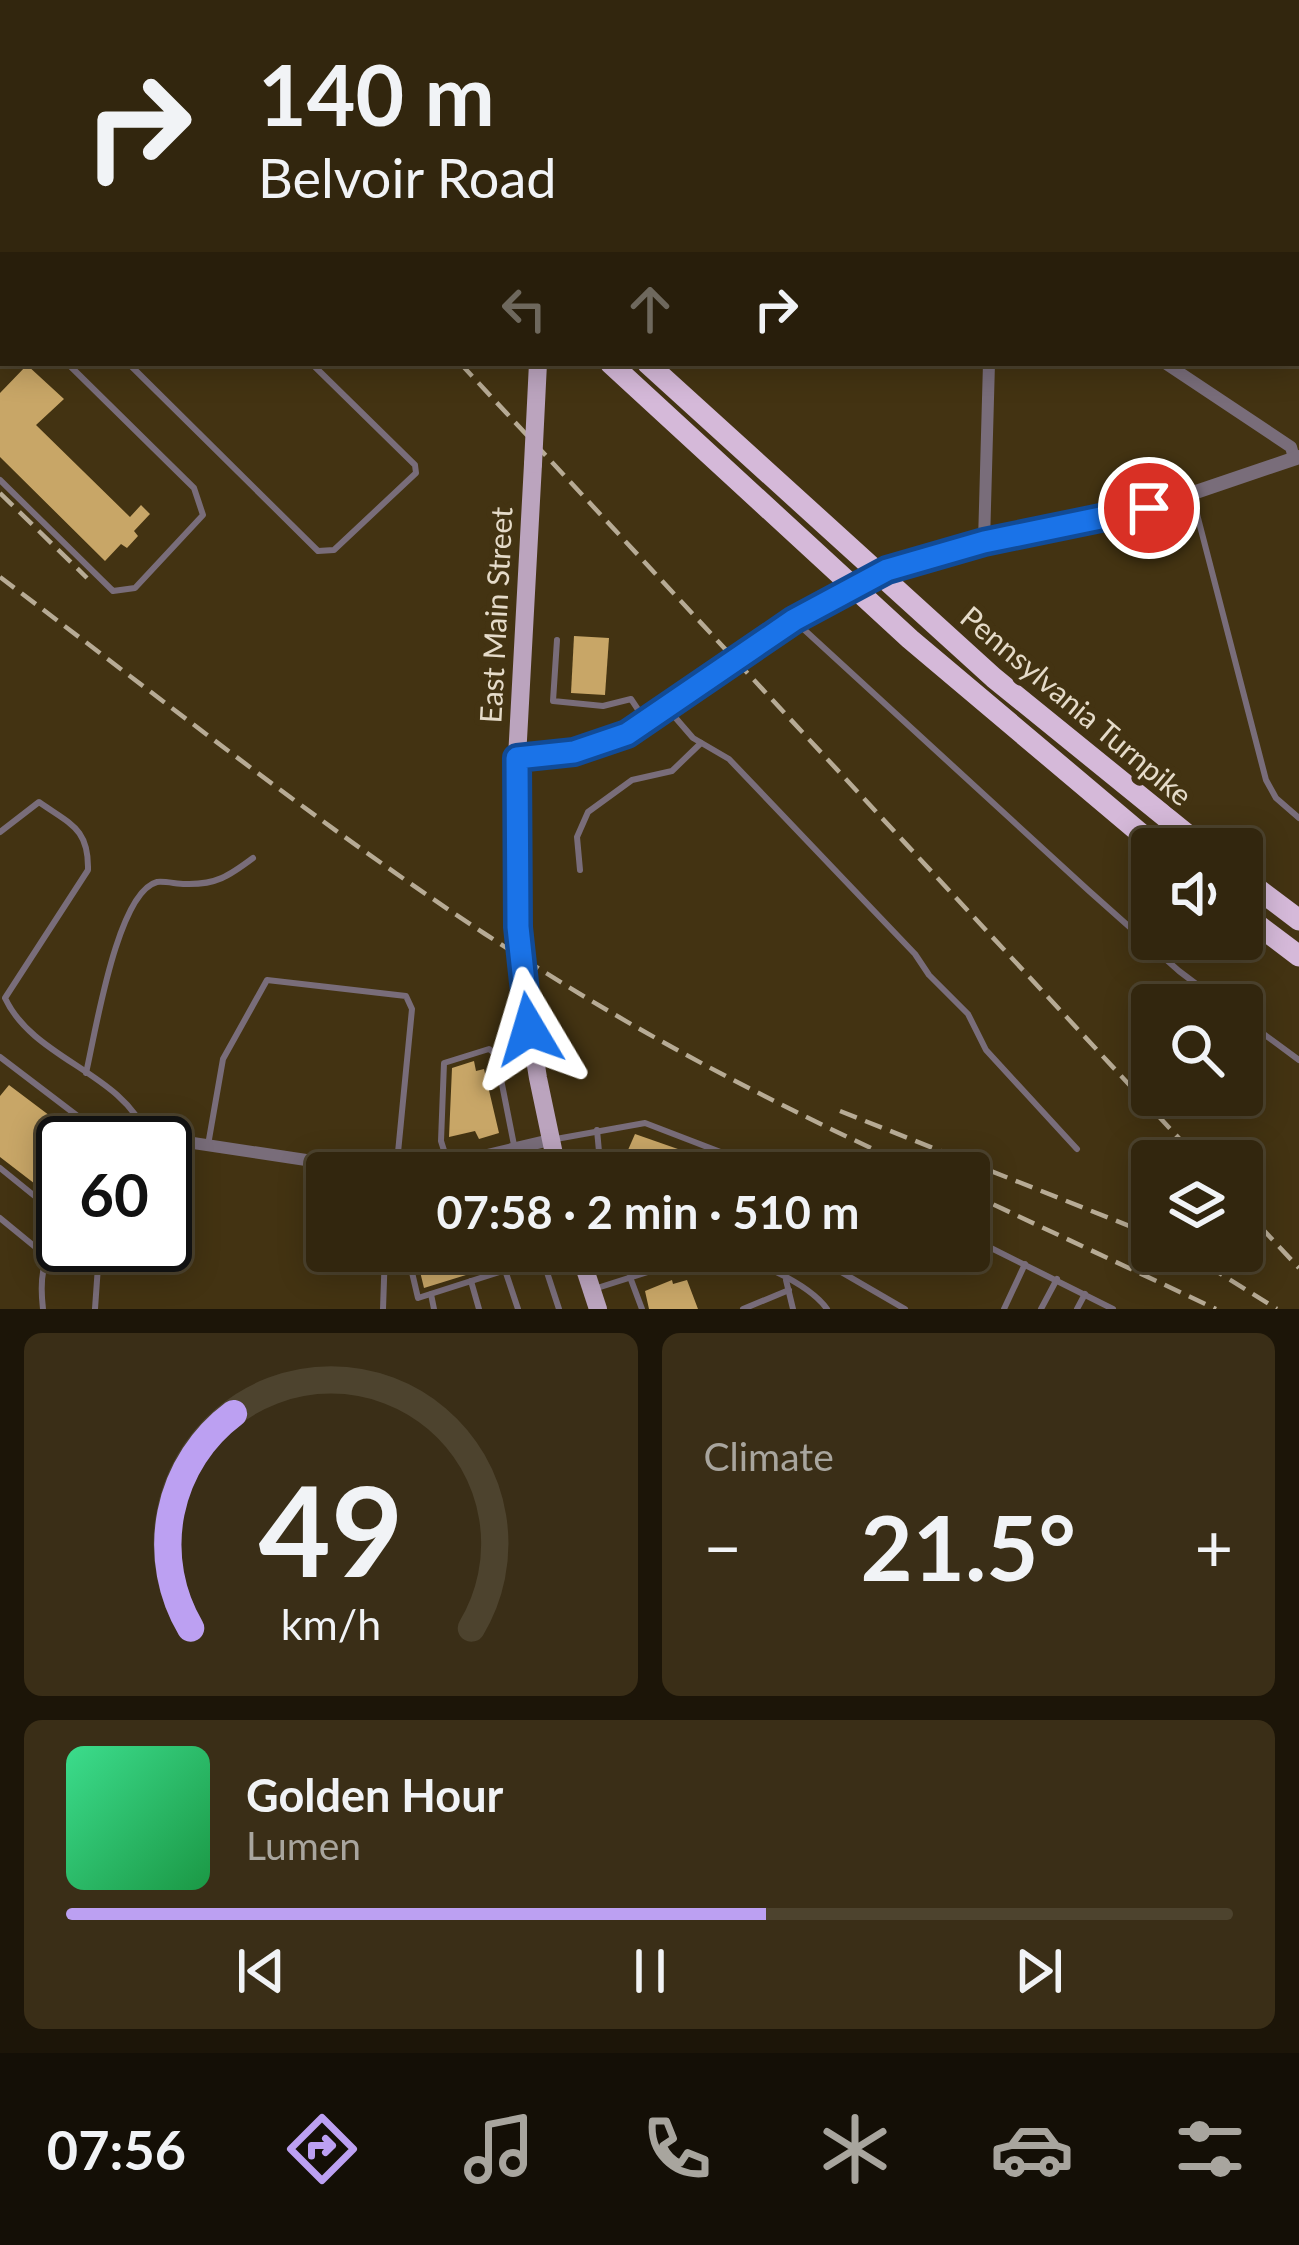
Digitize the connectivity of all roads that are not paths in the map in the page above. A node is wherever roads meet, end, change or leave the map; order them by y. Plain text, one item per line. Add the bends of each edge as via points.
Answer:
1 (70, 366) edge
2 (131, 366) edge
3 (314, 366) edge
4 (538, 366) edge
5 (613, 366) edge
6 (650, 366) edge
7 (989, 366) edge
8 (1170, 366) edge
9 (1297, 458) edge
10 (0, 480) edge
11 (1192, 495) junction
12 (984, 542) junction
13 (794, 620) junction
14 (557, 640) dead end
15 (667, 708) junction
16 (646, 722) junction
17 (701, 743) junction
18 (517, 758) junction
19 (1299, 818) edge
20 (1134, 828) edge
21 (1179, 828) edge
22 (0, 832) edge
23 (253, 858) dead end
24 (580, 870) dead end
25 (1263, 893) edge
26 (1299, 920) edge
27 (1263, 929) edge
28 (1299, 956) edge
29 (1196, 984) edge
30 (1263, 1033) edge
31 (0, 1057) edge
32 (1299, 1060) edge
33 (86, 1073) junction
34 (78, 1116) edge
35 (138, 1116) edge
36 (597, 1130) junction
37 (550, 1140) junction
38 (192, 1143) edge
39 (208, 1145) junction
40 (515, 1149) junction
41 (1077, 1149) dead end
42 (396, 1152) edge
43 (444, 1152) edge
44 (502, 1152) edge
45 (553, 1152) edge
46 (599, 1152) edge
47 (722, 1152) edge
48 (306, 1160) edge
49 (0, 1168) edge
50 (36, 1197) edge
51 (0, 1218) edge
52 (990, 1247) edge
53 (36, 1248) edge
54 (1025, 1264) junction
55 (40, 1272) edge
56 (98, 1272) edge
57 (385, 1272) edge
58 (412, 1272) edge
59 (499, 1272) edge
60 (506, 1272) edge
61 (547, 1272) edge
62 (644, 1272) edge
63 (772, 1272) edge
64 (840, 1272) edge
65 (630, 1276) junction
66 (1057, 1279) junction
67 (786, 1280) junction
68 (471, 1281) junction
69 (789, 1290) junction
70 (430, 1294) junction
71 (1085, 1294) junction
72 (594, 1300) edge
73 (43, 1309) edge
74 (95, 1309) edge
75 (383, 1309) edge
76 (434, 1309) edge
77 (479, 1309) edge
78 (518, 1309) edge
79 (559, 1309) edge
80 (642, 1309) edge
81 (743, 1309) edge
82 (793, 1309) edge
83 (827, 1309) edge
84 (905, 1309) edge
85 (1004, 1309) edge
86 (1041, 1309) edge
87 (1077, 1309) edge
88 (1113, 1309) edge

1 - 10 lane via 194,488 203,515 135,588 113,591
2 - 3 lane via 318,551 334,550 416,473
4 - 18 main road, East Main Street, bridge
5 - 20 highway, Pennsylvania Turnpike via 910,639
6 - 21 highway, Pennsylvania Turnpike via 994,678
7 - 12 street
8 - 9 street
9 - 11 street
11 - 12 street
11 - 19 lane via 1266,780
12 - 13 street, bridge via 908,562
13 - 15 street, bridge
13 - 29 lane
14 - 16 lane via 553,700 632,700
15 - 16 street
15 - 17 lane
16 - 18 street via 596,747
17 - 24 lane via 673,771 632,779 589,812 577,837
17 - 41 lane via 729,759 915,954 968,1015 986,1050
18 - 37 main road, East Main Street, bridge via 523,985
22 - 33 lane via 39,802 83,833 88,847 88,870 5,998 29,1031
23 - 33 lane via 222,881 157,882 142,891 126,917
25 - 26 highway
27 - 28 highway
30 - 32 lane
31 - 34 lane
33 - 35 lane
36 - 37 lane
36 - 46 lane
36 - 47 lane via 645,1123
37 - 40 street
37 - 45 main road, East Main Street
38 - 39 street
39 - 42 lane via 223,1059 267,980 406,995 412,1010
39 - 48 street
40 - 43 lane via 489,1049 444,1063
40 - 44 street
49 - 50 lane
51 - 53 lane
52 - 54 lane
54 - 66 lane
54 - 85 lane
55 - 73 lane
56 - 74 lane
57 - 75 lane
58 - 70 lane via 418,1298
59 - 68 lane
60 - 78 lane
61 - 79 lane
62 - 65 lane
63 - 67 lane
64 - 84 lane
65 - 72 lane
65 - 80 lane
66 - 71 lane
66 - 86 lane
67 - 69 lane
67 - 83 lane
68 - 70 lane
68 - 77 lane
69 - 81 lane
69 - 82 lane
70 - 76 lane
71 - 87 lane
71 - 88 lane

